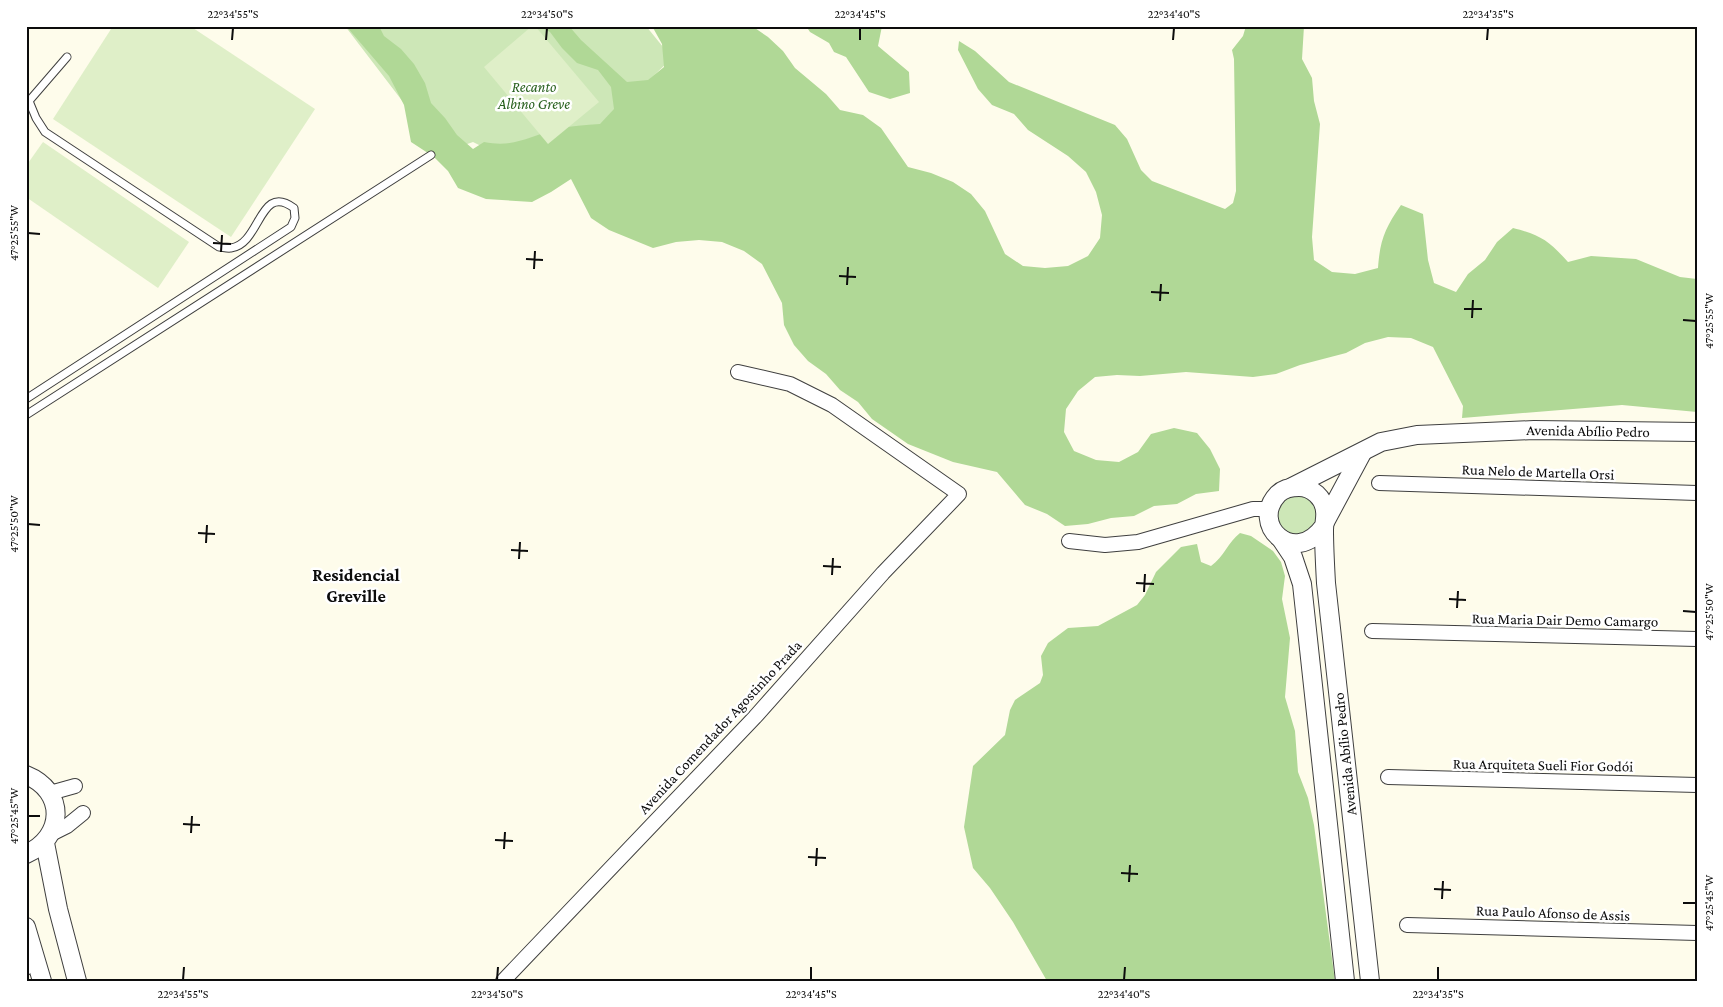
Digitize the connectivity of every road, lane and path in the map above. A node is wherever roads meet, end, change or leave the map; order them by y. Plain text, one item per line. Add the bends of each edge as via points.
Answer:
1 (67, 57) dead end
2 (431, 155) dead end
3 (738, 372) dead end
4 (26, 399) edge
5 (26, 415) edge
6 (1697, 432) edge
7 (1362, 453) junction
8 (1379, 483) dead end
9 (1292, 487) junction
10 (1697, 493) edge
11 (1269, 509) junction
12 (1324, 524) junction
13 (1281, 539) junction
14 (1069, 541) dead end
15 (1372, 631) dead end
16 (1697, 639) edge
17 (26, 775) edge
18 (1388, 777) dead end
19 (1697, 785) edge
20 (75, 786) dead end
21 (50, 793) junction
22 (83, 812) dead end
23 (48, 838) junction
24 (26, 854) edge
25 (1407, 925) dead end
26 (26, 927) edge
27 (1697, 934) edge
28 (32, 968) edge
29 (42, 981) edge
30 (77, 981) edge
31 (503, 981) edge
32 (1345, 981) edge
33 (1370, 981) edge

1 - 4 lane via 29,101 45,132 219,246 230,249 242,243 252,233 267,206 278,200 294,208 295,218 291,227
2 - 5 lane
3 - 31 street, Avenida Comendador Agostinho Prada via 790,384 832,405 958,494 755,717
6 - 7 street, Avenida Abílio Pedro via 1534,430 1417,435 1381,442
7 - 9 street, Avenida Abílio Pedro
7 - 12 street
8 - 10 street, Rua Nelo de Martella Orsi
9 - 11 street via 1281,491
9 - 12 street via 1304,487 1322,500 1326,511
11 - 13 street via 1269,521
11 - 14 street via 1253,509 1138,542 1105,545
12 - 13 street via 1316,537 1305,543 1293,544
12 - 33 street, Avenida Abílio Pedro via 1326,583
13 - 32 street, Avenida Abílio Pedro via 1293,556 1302,584
15 - 16 street, Rua Maria Dair Demo Camargo
17 - 21 street via 44,785
18 - 19 street, Rua Arquiteta Sueli Fior Godói
20 - 21 street
21 - 23 street via 56,814
22 - 23 street
23 - 24 street via 36,850
23 - 30 street via 58,909
25 - 27 street, Rua Paulo Afonso de Assis
26 - 28 street
28 - 29 street

